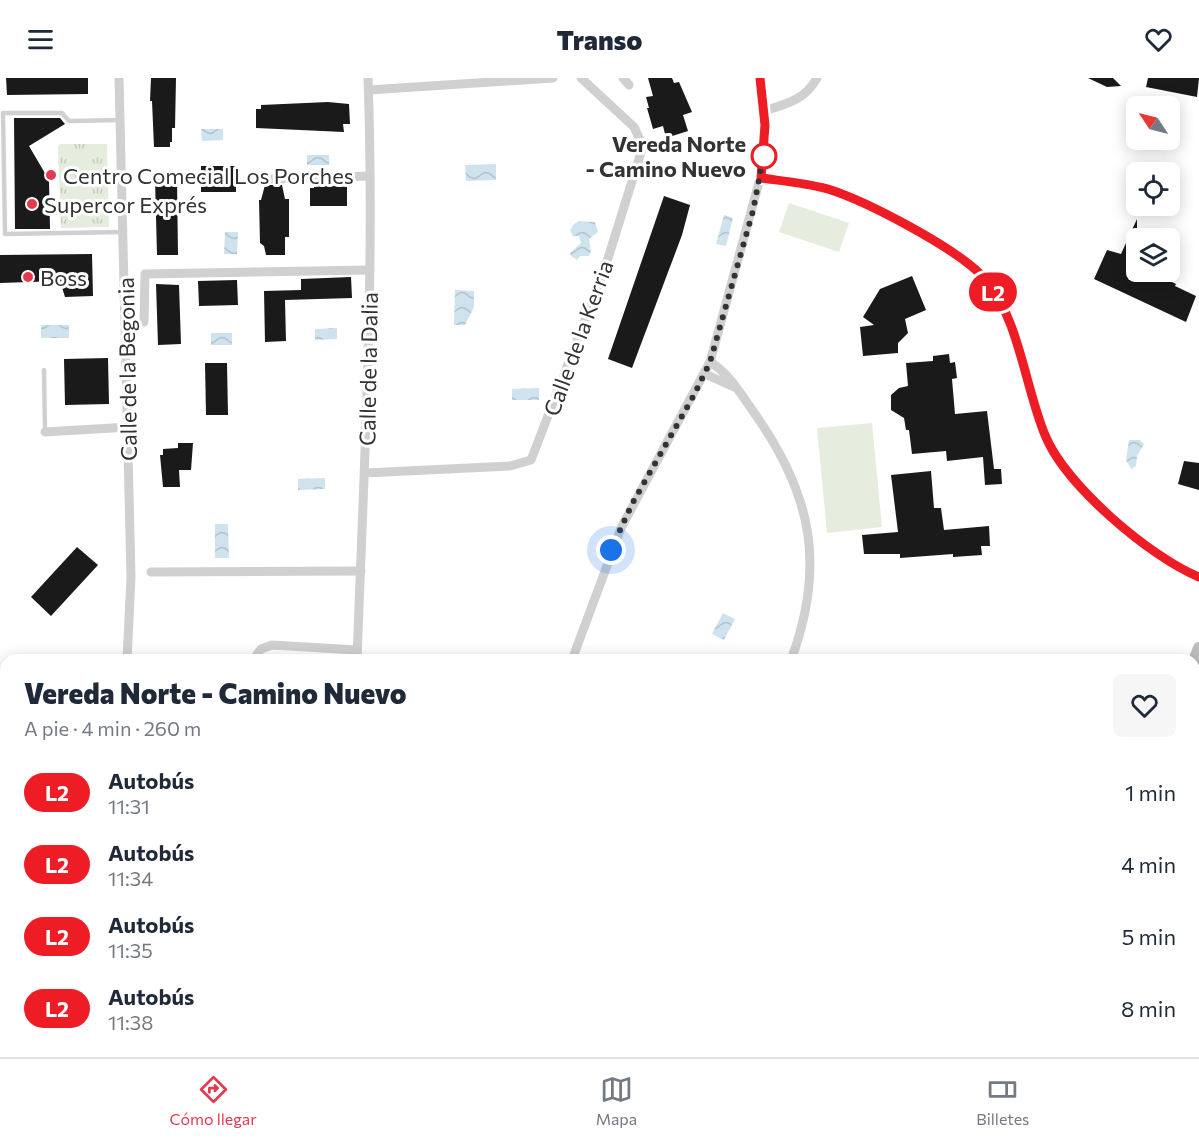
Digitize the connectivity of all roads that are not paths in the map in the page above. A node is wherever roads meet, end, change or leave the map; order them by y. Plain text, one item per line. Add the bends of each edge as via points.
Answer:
1 (119, 78) edge
2 (368, 78) edge
3 (554, 78) edge
4 (571, 78) edge
5 (760, 78) edge
6 (817, 78) edge
7 (582, 81) edge
8 (369, 90) junction
9 (764, 111) junction
10 (120, 120) junction
11 (370, 176) junction
12 (761, 178) junction
13 (272, 179) dead end
14 (123, 232) junction
15 (370, 270) junction
16 (144, 322) dead end
17 (710, 362) junction
18 (44, 370) dead end
19 (705, 374) junction
20 (734, 387) junction
21 (129, 427) junction
22 (45, 432) joint
23 (365, 473) junction
24 (361, 571) junction
25 (151, 572) dead end
26 (1199, 577) edge
27 (127, 654) edge
28 (257, 654) edge
29 (348, 654) edge
30 (357, 654) edge
31 (574, 654) edge
32 (793, 654) edge

1 - 10 street, Calle de la Begonia
2 - 8 street, Calle de la Dalia
3 - 8 street
4 - 7 street
5 - 9 street
6 - 9 street via 796,102
7 - 23 street, Calle de la Kerria via 634,127 644,146 605,268 531,460 510,466
8 - 11 street, Calle de la Dalia
9 - 12 street
10 - 14 street, Calle de la Begonia
10 - 14 lane via 69,121 62,113 3,113 5,234
11 - 13 street
11 - 15 street, Calle de la Dalia
12 - 17 street
12 - 26 street via 831,190 929,238 972,267 998,298 1045,437 1073,478 1133,537 1177,568
14 - 21 street, Calle de la Begonia
15 - 16 street via 144,274
15 - 23 street, Calle de la Dalia
17 - 19 street
17 - 20 street
18 - 22 lane
19 - 20 street
19 - 31 street via 621,528
20 - 32 street via 777,446 801,499 811,549 804,626
21 - 22 street
21 - 27 street, Calle de la Begonia via 131,577
23 - 24 street, Calle de la Dalia
24 - 25 street
24 - 30 street, Calle de la Dalia
28 - 29 street via 272,645

